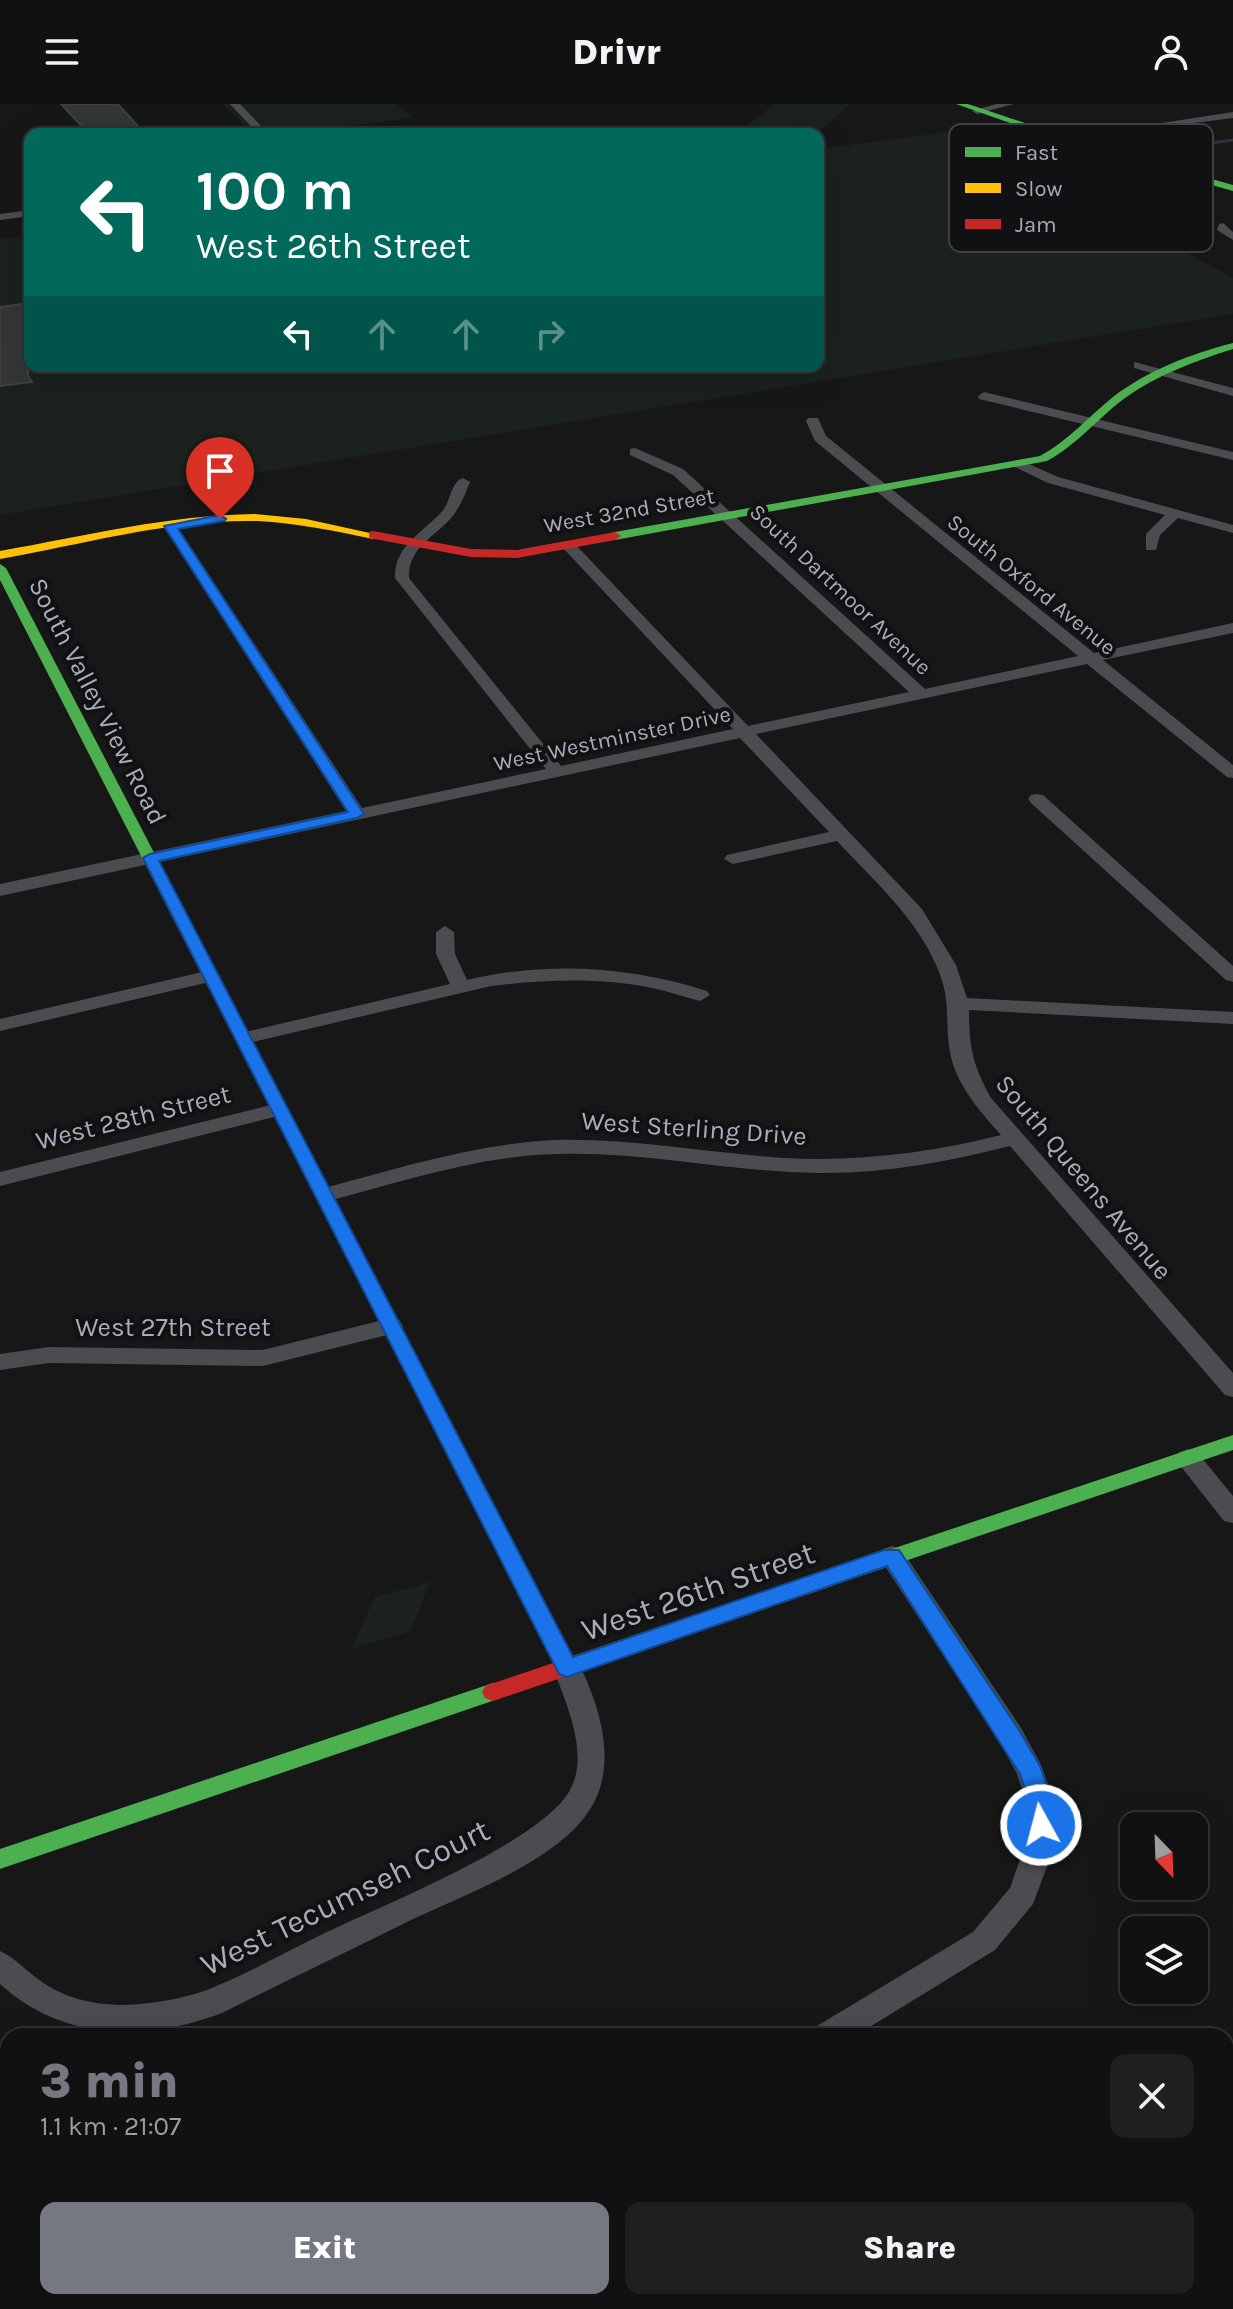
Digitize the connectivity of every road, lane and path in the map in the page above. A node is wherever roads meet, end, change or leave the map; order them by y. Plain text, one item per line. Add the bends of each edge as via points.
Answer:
1 (235, 104) edge
2 (1009, 104) edge
3 (969, 107) edge
4 (1233, 115) edge
5 (1022, 124) edge
6 (1162, 124) edge
7 (258, 128) edge
8 (1213, 183) edge
9 (1233, 188) edge
10 (24, 214) edge
11 (0, 217) edge
12 (1223, 226) dead end
13 (1233, 237) edge
14 (1233, 346) edge
15 (1138, 365) dead end
16 (1161, 372) junction
17 (1233, 392) edge
18 (984, 396) dead end
19 (813, 421) dead end
20 (1095, 422) junction
21 (635, 452) dead end
22 (1233, 456) edge
23 (1020, 464) junction
24 (463, 482) dead end
25 (880, 489) junction
26 (1176, 512) junction
27 (729, 516) junction
28 (170, 526) junction
29 (1233, 529) edge
30 (415, 544) junction
31 (568, 545) junction
32 (1151, 547) dead end
33 (0, 555) edge
34 (0, 568) edge
35 (1233, 628) edge
36 (1091, 659) junction
37 (922, 695) junction
38 (745, 733) junction
39 (557, 772) junction
40 (1233, 773) edge
41 (1037, 799) dead end
42 (357, 814) junction
43 (841, 835) junction
44 (150, 858) junction
45 (733, 859) dead end
46 (0, 890) edge
47 (445, 932) dead end
48 (211, 976) junction
49 (1233, 976) edge
50 (462, 987) junction
51 (700, 995) dead end
52 (959, 1004) junction
53 (1233, 1018) edge
54 (0, 1025) edge
55 (244, 1038) junction
56 (279, 1109) junction
57 (1013, 1139) junction
58 (0, 1179) edge
59 (325, 1195) junction
60 (391, 1326) junction
61 (0, 1362) edge
62 (1233, 1389) edge
63 (1233, 1442) edge
64 (1188, 1458) junction
65 (1233, 1514) edge
66 (892, 1556) junction
67 (567, 1668) junction
68 (0, 1859) edge
69 (0, 1965) edge
70 (841, 2028) edge

1 - 7 street
2 - 3 street
3 - 5 street
4 - 6 street
8 - 9 street
10 - 11 street
12 - 13 street
14 - 16 street, West 32nd Street
15 - 16 street
16 - 17 street
16 - 20 street, West 32nd Street via 1118,399
18 - 20 street
19 - 25 street, South Oxford Avenue via 820,438
20 - 22 street
20 - 23 street, West 32nd Street via 1062,451
21 - 27 street, South Dartmoor Avenue via 678,472
23 - 25 street, West 32nd Street
23 - 26 street via 1053,480
24 - 30 street via 452,507
25 - 27 street, West 32nd Street
25 - 36 street, South Oxford Avenue
26 - 29 street
26 - 32 street via 1153,534
27 - 31 street, West 32nd Street
27 - 37 street, South Dartmoor Avenue
28 - 30 street, West 32nd Street via 257,518
28 - 33 street, West 32nd Street
28 - 42 street
30 - 31 street, West 32nd Street via 492,554
30 - 39 street via 400,571 406,585
31 - 38 street, South Queens Avenue
34 - 44 street, South Valley View Road
35 - 36 street, West Westminster Drive
36 - 37 street, West Westminster Drive
36 - 40 street, South Oxford Avenue
37 - 38 street, West Westminster Drive
38 - 39 street, West Westminster Drive
38 - 43 street, South Queens Avenue
39 - 42 street, West Westminster Drive
41 - 49 street
42 - 44 street, West Westminster Drive
43 - 45 street
43 - 52 street, South Queens Avenue via 915,913 946,965
44 - 46 street, West Westminster Drive
44 - 48 street, South Valley View Road
47 - 50 street via 447,962
48 - 54 street
48 - 55 street, South Valley View Road
50 - 51 street via 518,977 585,976 659,983
50 - 55 street
52 - 53 street
52 - 57 street, South Queens Avenue via 964,1068
55 - 56 street, South Valley View Road
56 - 58 street, West 28th Street
56 - 59 street, South Valley View Road
57 - 59 street, West Sterling Drive via 922,1160 813,1166 641,1149 552,1147 434,1167
57 - 62 street, South Queens Avenue
59 - 60 street, South Valley View Road
60 - 61 street, West 27th Street via 263,1358 49,1355
60 - 67 street, South Valley View Road
63 - 64 street, West 26th Street
64 - 65 street
64 - 66 street, West 26th Street
66 - 67 street, West 26th Street
66 - 70 street via 1031,1773 1040,1801 1039,1848 1023,1895 984,1941
67 - 68 street, West 26th Street
67 - 69 street, West Tecumseh Court via 592,1741 590,1782 582,1802 565,1820 509,1858 211,2003 172,2014 103,2021 74,2014 26,1989

